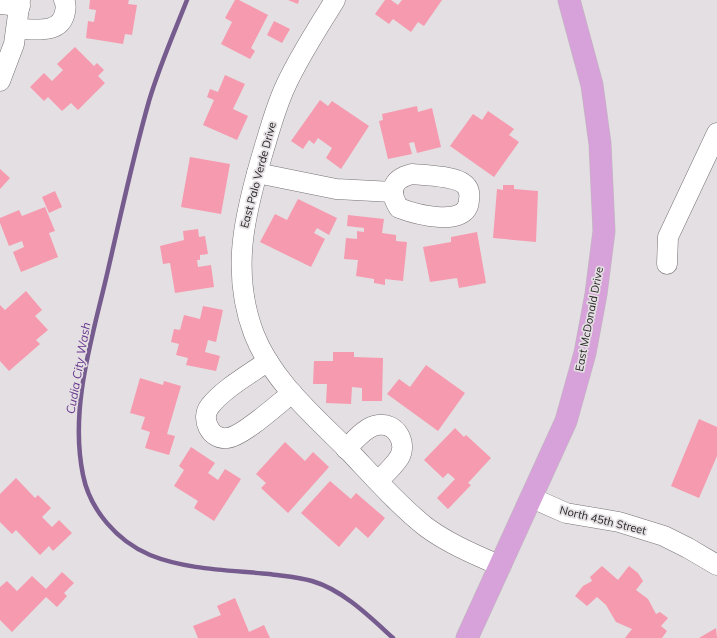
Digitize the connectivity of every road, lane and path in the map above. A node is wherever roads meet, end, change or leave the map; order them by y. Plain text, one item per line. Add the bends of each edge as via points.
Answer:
1 (64, 0) edge
2 (335, 0) edge
3 (571, 2) edge
4 (20, 3) edge
5 (0, 4) edge
6 (17, 29) junction
7 (0, 81) edge
8 (717, 133) edge
9 (257, 173) junction
10 (393, 192) dead end
11 (667, 264) dead end
12 (268, 361) junction
13 (292, 393) junction
14 (346, 449) junction
15 (378, 481) junction
16 (532, 498) junction
17 (717, 565) edge
18 (501, 566) junction
19 (468, 638) edge

1 - 6 street via 66,9 59,25 47,30
2 - 9 street, East Palo Verde Drive via 285,86
3 - 16 main road, East McDonald Drive via 592,85 600,144 604,231 585,353 566,421
4 - 5 street
4 - 6 street
6 - 7 street
8 - 11 street via 668,237
9 - 10 street via 336,188
9 - 12 street, East Palo Verde Drive via 242,241 241,288 254,334
12 - 13 street, East Palo Verde Drive
12 - 13 street via 215,399 208,407 205,418 208,428 219,437 227,438 240,434
13 - 14 street, East Palo Verde Drive
14 - 15 street, East Palo Verde Drive
14 - 15 street via 377,424 396,431 403,440 403,448 399,458
15 - 18 street, East Palo Verde Drive via 426,527 446,540
16 - 17 street, North 45th Street via 566,514 620,522 664,536
16 - 18 main road, East McDonald Drive
18 - 19 main road, East McDonald Drive

